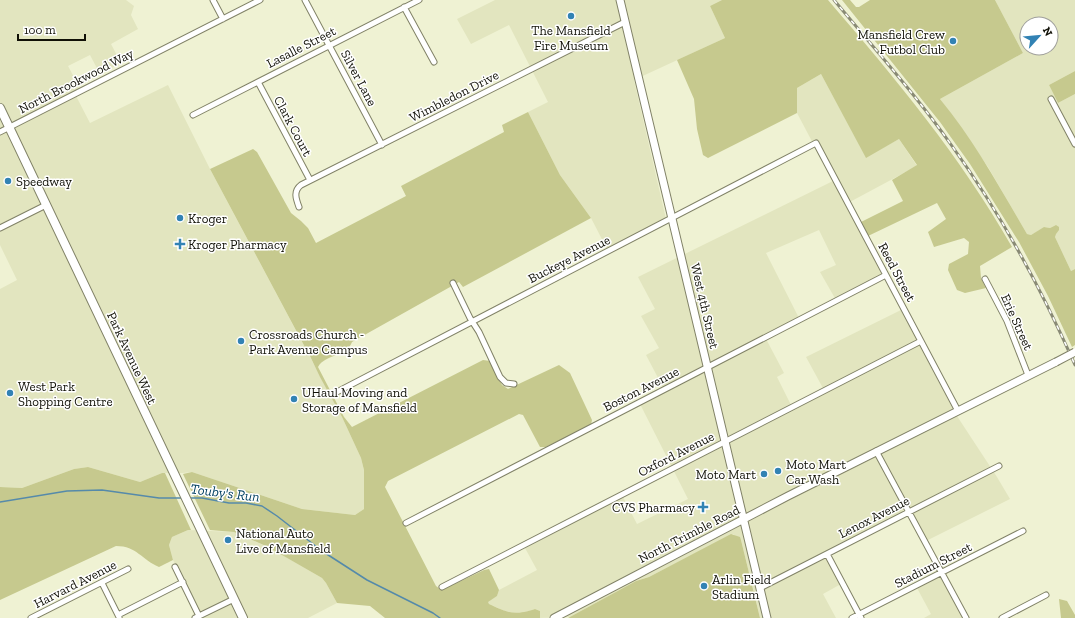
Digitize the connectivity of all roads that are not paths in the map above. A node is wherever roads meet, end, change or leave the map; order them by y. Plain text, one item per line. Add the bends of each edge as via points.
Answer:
1 (213, 0) edge
2 (260, 0) edge
3 (305, 0) edge
4 (419, 0) edge
5 (620, 0) edge
6 (404, 8) junction
7 (223, 19) junction
8 (626, 22) junction
9 (329, 46) junction
10 (434, 62) dead end
11 (258, 82) junction
12 (1051, 99) dead end
13 (0, 108) edge
14 (193, 114) dead end
15 (9, 127) junction
16 (0, 132) edge
17 (816, 144) joint
18 (1075, 144) edge
19 (382, 145) junction
20 (310, 180) junction
21 (46, 205) junction
22 (299, 207) dead end
23 (672, 218) junction
24 (0, 228) edge
25 (886, 276) junction
26 (985, 280) dead end
27 (453, 283) dead end
28 (472, 322) junction
29 (920, 341) junction
30 (1075, 352) edge
31 (707, 368) junction
32 (1028, 375) junction
33 (514, 384) dead end
34 (333, 394) dead end
35 (958, 411) junction
36 (725, 442) junction
37 (876, 451) junction
38 (999, 466) dead end
39 (908, 511) junction
40 (743, 519) junction
41 (406, 523) dead end
42 (1023, 531) dead end
43 (826, 554) junction
44 (175, 567) dead end
45 (128, 569) dead end
46 (941, 573) junction
47 (102, 582) junction
48 (183, 582) junction
49 (442, 587) dead end
50 (760, 588) junction
51 (1046, 595) dead end
52 (234, 599) junction
53 (860, 616) edge
54 (119, 617) edge
55 (197, 617) edge
56 (31, 618) edge
57 (243, 618) edge
58 (554, 618) edge
59 (767, 618) edge
60 (852, 618) edge
61 (966, 618) edge
62 (1002, 618) edge

1 - 7 street
2 - 7 street, North Brookwood Way
3 - 9 street, Silver Lane
4 - 6 street, Lasalle Street
5 - 8 main road, West 4th Street
6 - 9 street, Lasalle Street
6 - 10 street
7 - 15 street, North Brookwood Way
8 - 19 street, Wimbledon Drive
8 - 23 main road, West 4th Street
9 - 11 street, Lasalle Street
9 - 19 street, Silver Lane
11 - 14 street, Lasalle Street
11 - 20 street, Clark Court
12 - 18 street
13 - 15 main road, Park Avenue West
15 - 16 street, North Brookwood Way
15 - 21 main road, Park Avenue West
17 - 23 street, Buckeye Avenue
17 - 25 street, Reed Street
19 - 20 street, Wimbledon Drive
20 - 22 street, Wimbledon Drive via 296,192
21 - 24 street
21 - 52 main road, Park Avenue West
23 - 28 street, Buckeye Avenue
23 - 31 main road, West 4th Street
25 - 29 street, Reed Street
25 - 31 street, Boston Avenue
26 - 32 street, Erie Street via 1007,321
27 - 28 street
28 - 33 street via 500,377 506,383
28 - 34 street, Buckeye Avenue
29 - 35 street, Reed Street
29 - 36 street, Oxford Avenue
30 - 32 main road, North Trimble Road, bridge
31 - 36 main road, West 4th Street
31 - 41 street, Boston Avenue
32 - 35 main road, North Trimble Road
35 - 37 main road, North Trimble Road
36 - 40 main road, West 4th Street
36 - 49 street, Oxford Avenue
37 - 39 street
37 - 40 main road, North Trimble Road
38 - 39 street, Lenox Avenue
39 - 43 street, Lenox Avenue
39 - 46 street
40 - 50 main road, West 4th Street
40 - 58 main road, North Trimble Road
42 - 46 street, Stadium Street
43 - 50 street, Lenox Avenue
43 - 53 street
44 - 48 street
45 - 47 street, Harvard Avenue
46 - 53 street, Stadium Street
46 - 61 street
47 - 54 street
47 - 56 street, Harvard Avenue
48 - 54 street
48 - 55 street
50 - 59 main road, West 4th Street
51 - 62 street
52 - 55 street
52 - 57 main road, Park Avenue West
53 - 60 street, Stadium Street

